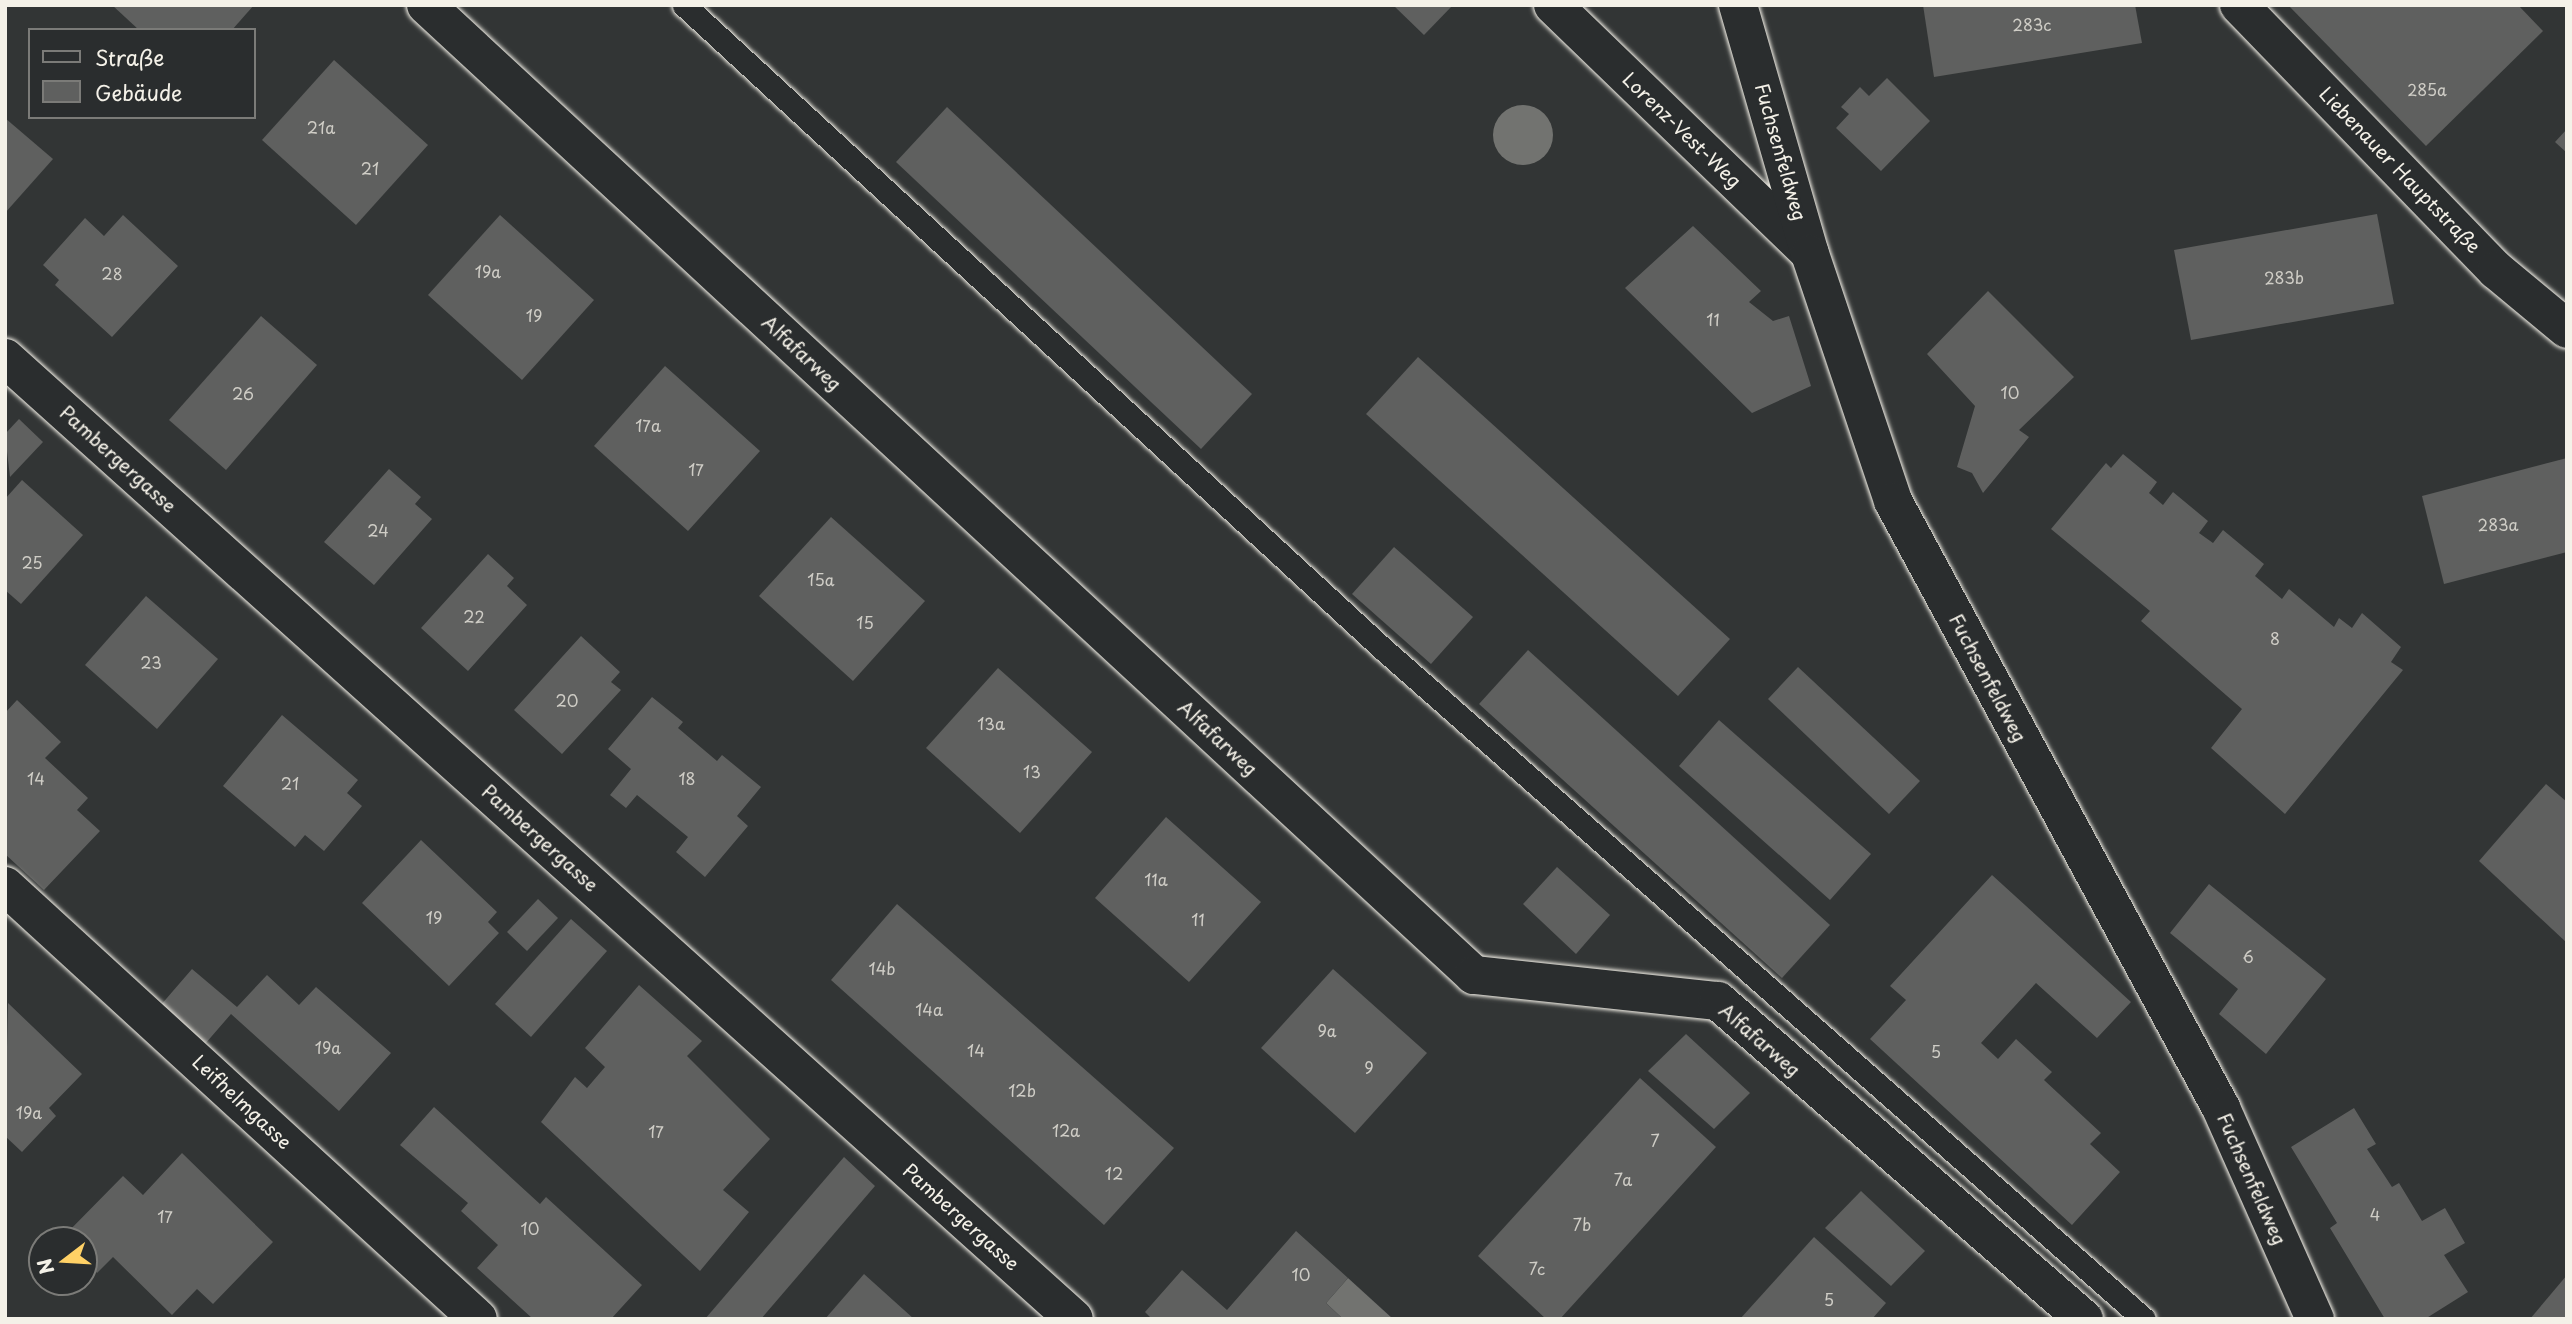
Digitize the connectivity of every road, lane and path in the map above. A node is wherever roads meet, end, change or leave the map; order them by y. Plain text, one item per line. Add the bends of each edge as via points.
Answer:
1 (426, 5) edge
2 (684, 5) edge
3 (1553, 5) edge
4 (1738, 5) edge
5 (2239, 5) edge
6 (1810, 254) junction
7 (2567, 329) edge
8 (5, 358) edge
9 (5, 886) edge
10 (478, 1319) edge
11 (1074, 1319) edge
12 (2084, 1319) edge
13 (2144, 1319) edge
14 (2315, 1319) edge

1 - 12 street, Alfafarweg via 1475,975 1718,1001
2 - 13 lane via 1382,648
3 - 6 street, Lorenz-Vest-Weg
4 - 6 street, Fuchsenfeldweg
5 - 7 street, Liebenauer Hauptstraße via 2496,270
6 - 14 street, Fuchsenfeldweg via 1893,501 2221,1108
8 - 11 street, Pambergergasse
9 - 10 street, Leifhelmgasse

